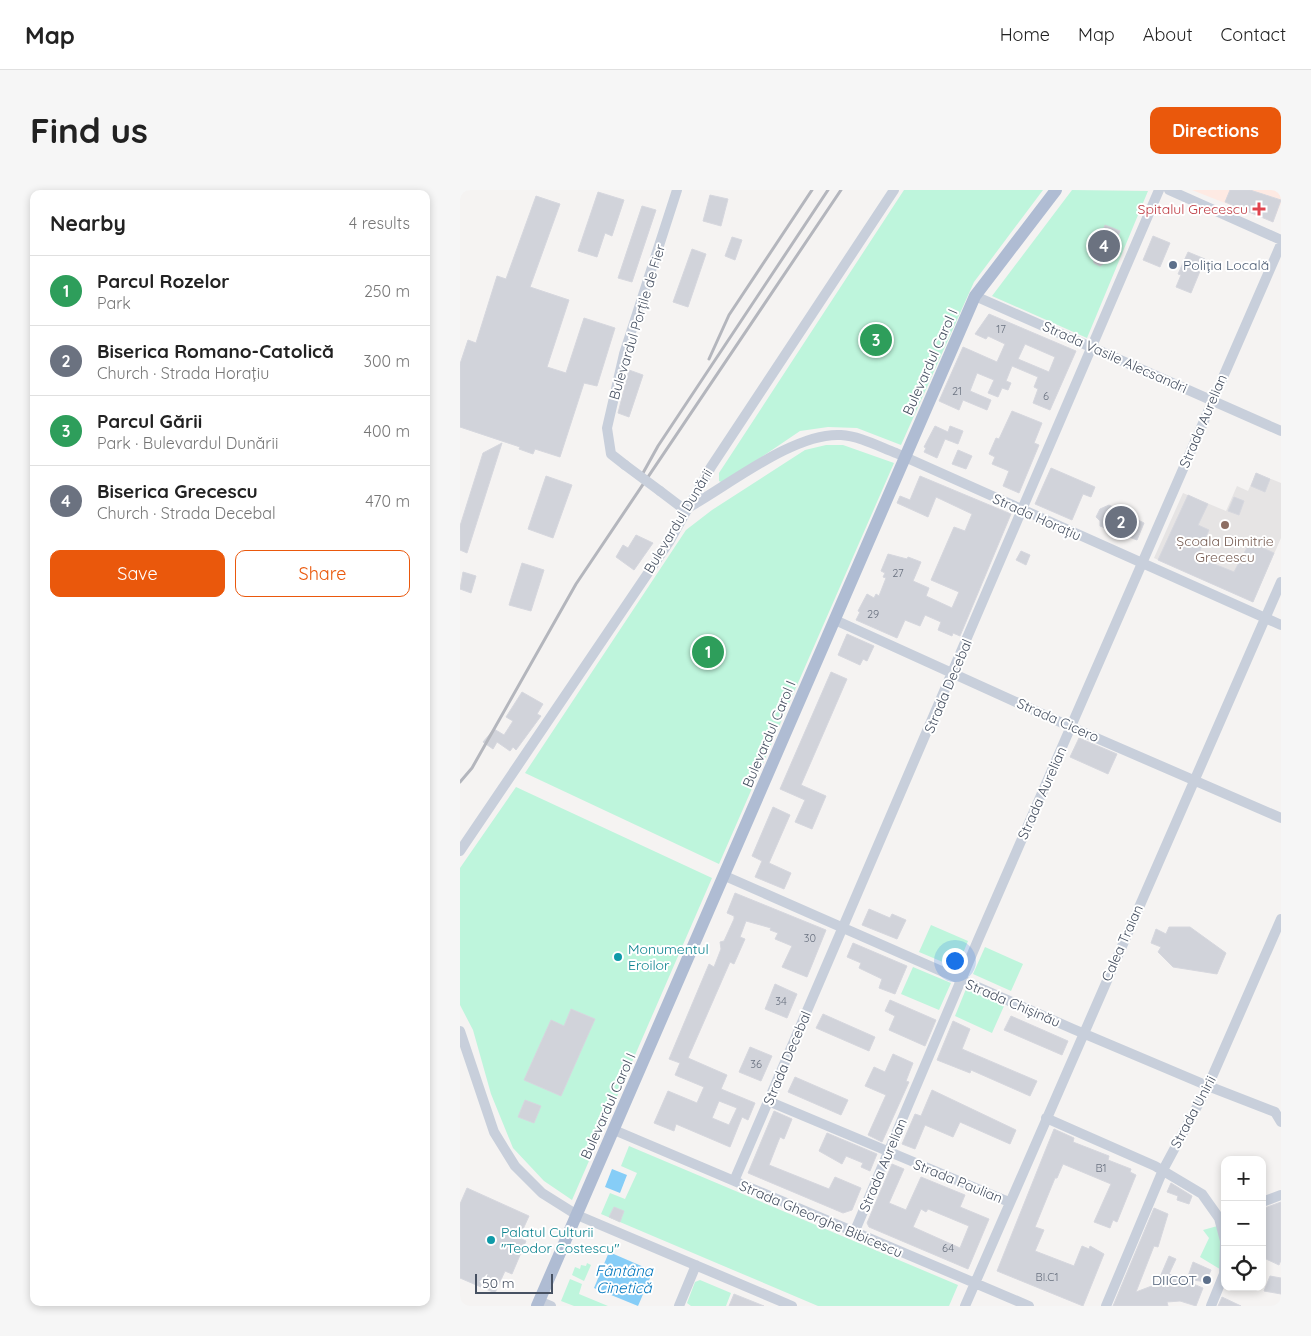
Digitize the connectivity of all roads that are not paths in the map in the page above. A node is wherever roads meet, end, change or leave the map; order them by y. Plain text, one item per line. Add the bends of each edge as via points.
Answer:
1 (677, 190) edge
2 (894, 190) edge
3 (1056, 190) edge
4 (1159, 190) edge
5 (1169, 190) edge
6 (1281, 240) edge
7 (1281, 244) edge
8 (975, 296) junction
9 (1092, 347) junction
10 (1212, 400) junction
11 (1281, 431) edge
12 (904, 457) junction
13 (685, 510) junction
14 (1023, 511) junction
15 (1142, 564) junction
16 (1281, 582) edge
17 (1265, 618) junction
18 (835, 620) junction
19 (1281, 625) edge
20 (954, 673) junction
21 (1071, 727) junction
22 (1194, 780) junction
23 (1281, 818) edge
24 (460, 851) edge
25 (725, 876) junction
26 (1281, 919) edge
27 (843, 928) junction
28 (961, 981) junction
29 (460, 1032) edge
30 (1083, 1033) junction
31 (1208, 1086) junction
32 (768, 1101) junction
33 (1278, 1110) edge
34 (1046, 1118) junction
35 (1281, 1122) edge
36 (614, 1130) junction
37 (887, 1153) junction
38 (1163, 1170) junction
39 (734, 1182) junction
40 (1281, 1195) edge
41 (1265, 1201) edge
42 (1009, 1202) junction
43 (577, 1215) junction
44 (1221, 1216) edge
45 (854, 1233) junction
46 (696, 1265) junction
47 (1221, 1281) edge
48 (974, 1284) junction
49 (538, 1303) edge
50 (551, 1306) edge
51 (678, 1306) edge
52 (792, 1306) edge
53 (964, 1306) edge
54 (1029, 1306) edge
55 (1106, 1306) edge
56 (1211, 1306) edge

1 - 13 street, Bulevardul Porțile de Fier, bridge via 624,354 607,428 611,454
2 - 13 street, Bulevardul Dunării
3 - 8 main road, Bulevardul Carol I
4 - 9 street, Strada Decebal
5 - 6 street
7 - 10 street, Strada Aurelian
8 - 9 street, Strada Vasile Alecsandri
8 - 12 main road, Bulevardul Carol I
9 - 10 street, Strada Vasile Alecsandri
9 - 14 street, Strada Decebal
10 - 11 street, Strada Vasile Alecsandri
10 - 15 street, Strada Aurelian
12 - 13 street, Strada Horațiu via 853,437 813,438 797,442
12 - 14 street, Strada Horațiu
12 - 18 main road, Bulevardul Carol I
13 - 24 street, Bulevardul Dunării via 669,542
14 - 15 street, Strada Horațiu
14 - 20 street, Strada Decebal
15 - 17 street, Strada Horațiu
15 - 21 street, Strada Aurelian
16 - 17 street, Calea Traian
17 - 19 street, Strada Horațiu
17 - 22 street, Calea Traian
18 - 20 street, Strada Cicero
18 - 25 main road, Bulevardul Carol I
20 - 21 street, Strada Cicero
20 - 27 street, Strada Decebal
21 - 22 street, Strada Cicero
21 - 28 street, Strada Aurelian
22 - 23 street, Strada Cicero
22 - 30 street, Calea Traian
25 - 27 street, Strada Chișinău
25 - 36 main road, Bulevardul Carol I
26 - 31 street, Strada Unirii
27 - 28 street, Strada Chișinău
27 - 32 street, Strada Decebal
28 - 30 street, Strada Chișinău
28 - 37 street, Strada Aurelian
29 - 43 street via 494,1132 504,1150 533,1185
30 - 31 street, Strada Chișinău
30 - 34 street, Calea Traian
31 - 33 street, Strada Chișinău
31 - 38 street, Strada Unirii
32 - 37 street, Strada Paulian
32 - 39 street, Strada Decebal
33 - 35 street
34 - 38 street
34 - 42 street, Calea Traian
36 - 39 street, Strada Gheorghe Bibicescu
36 - 43 main road, Bulevardul Carol I
37 - 42 street, Strada Paulian
37 - 45 street, Strada Aurelian
38 - 44 street via 1202,1194
38 - 55 street, Strada Unirii
39 - 45 street, Strada Gheorghe Bibicescu
40 - 41 street
42 - 48 street, Calea Traian
43 - 46 street
43 - 49 main road, Bulevardul Carol I
45 - 48 street, Strada Gheorghe Bibicescu
46 - 51 street
46 - 52 street
47 - 56 street
48 - 53 street, Calea Traian
48 - 54 street, Strada Gheorghe Bibicescu
49 - 50 street

